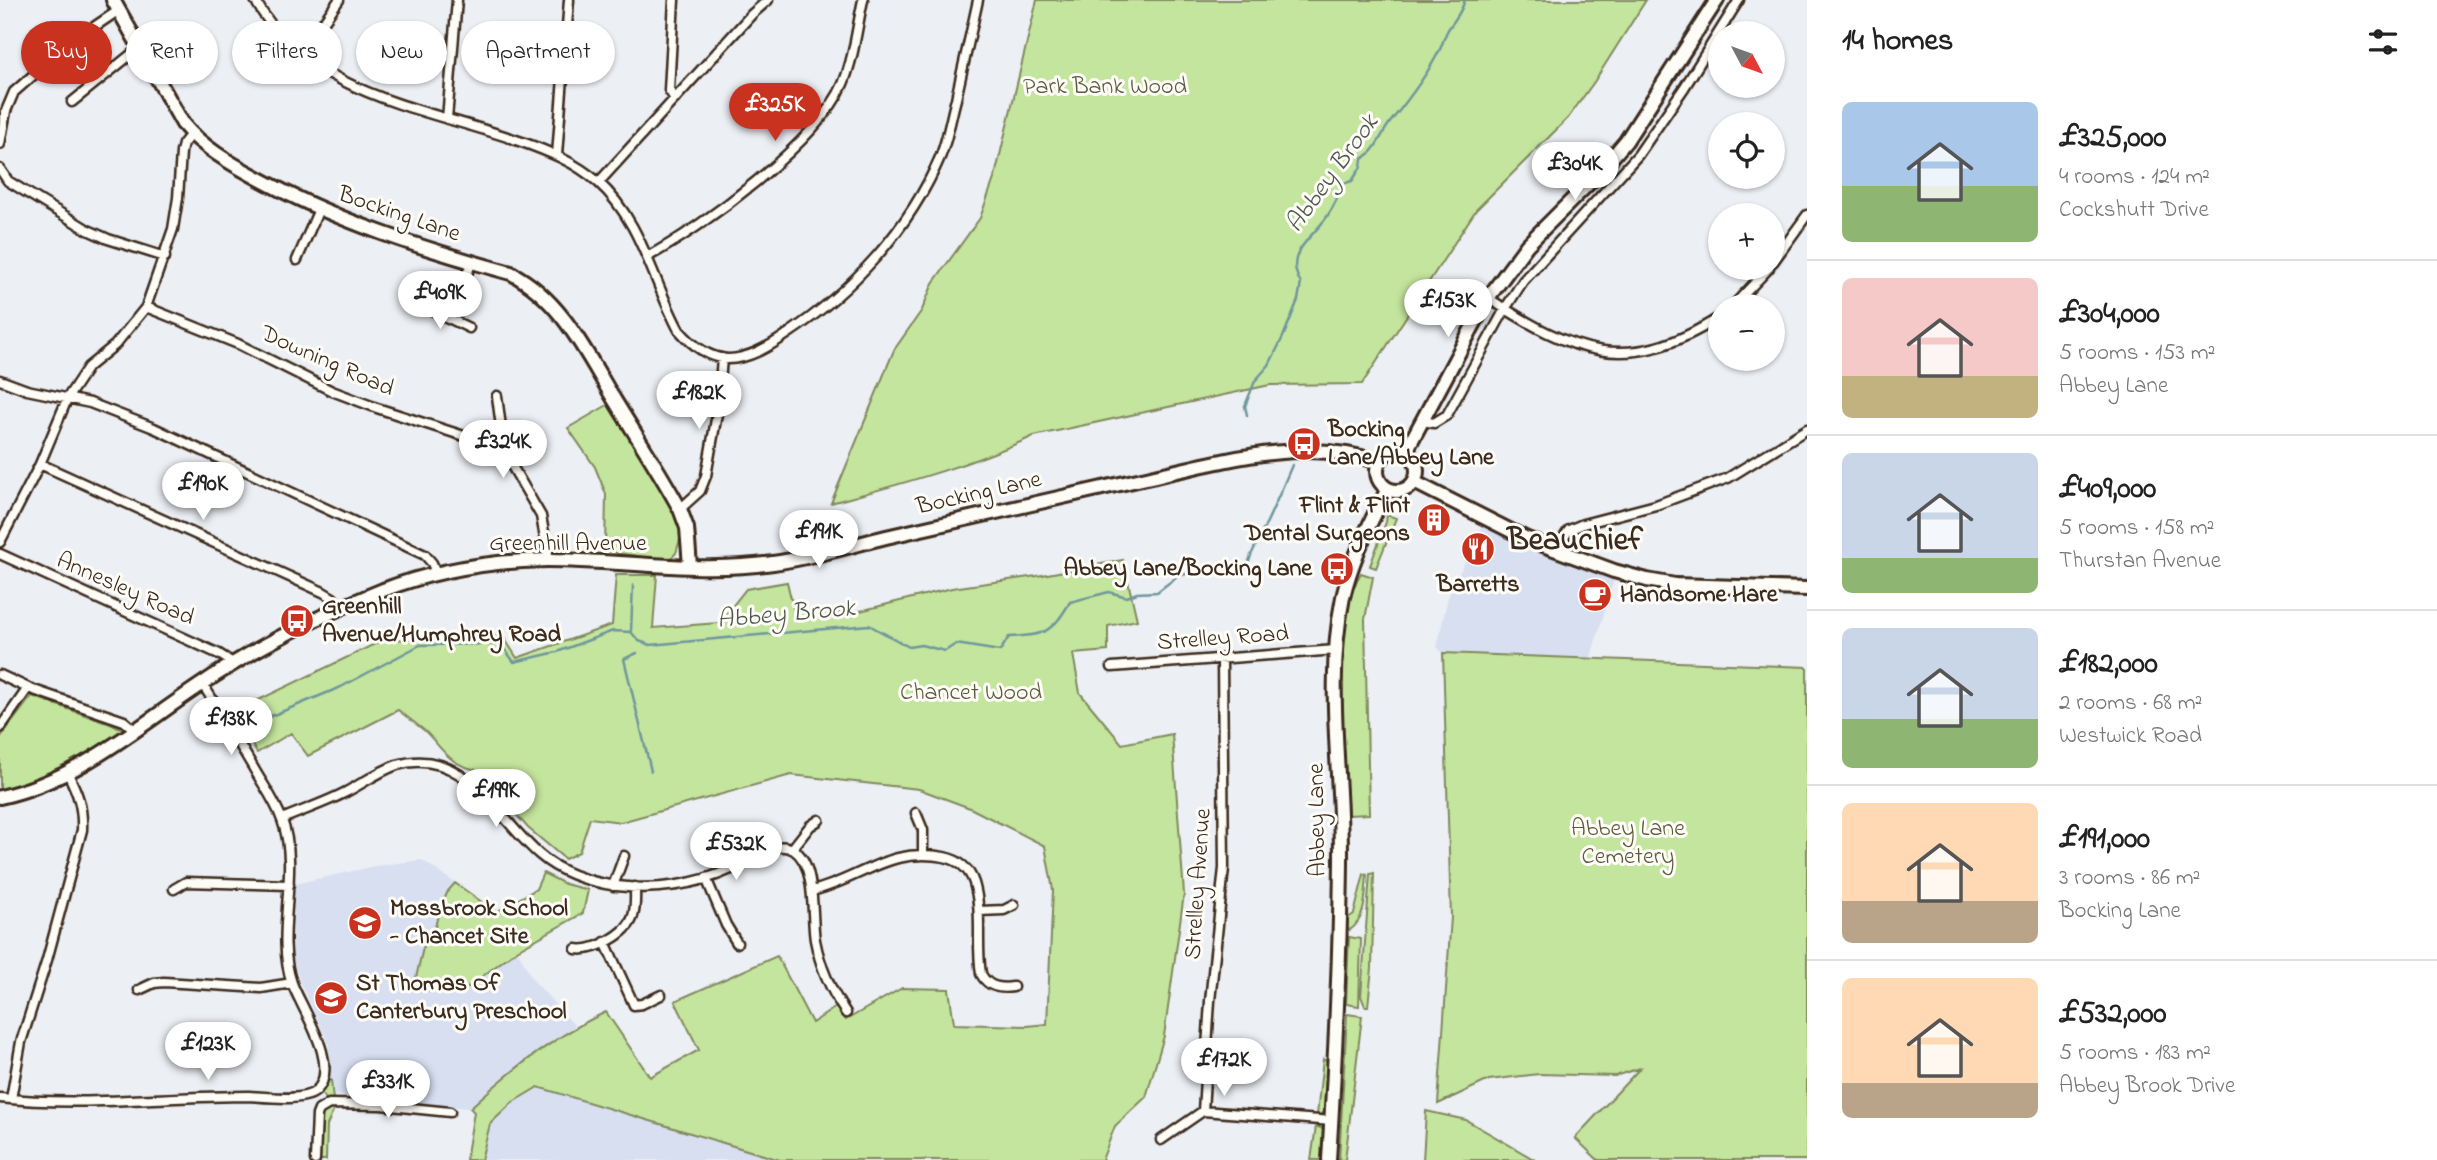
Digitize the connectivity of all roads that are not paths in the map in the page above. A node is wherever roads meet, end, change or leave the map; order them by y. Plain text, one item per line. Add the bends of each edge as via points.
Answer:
1 (255, 0) edge
2 (339, 0) edge
3 (457, 0) edge
4 (569, 0) edge
5 (674, 0) edge
6 (768, 0) edge
7 (863, 0) edge
8 (978, 0) edge
9 (1717, 0) edge
10 (1740, 0) edge
11 (116, 5) edge
12 (269, 21) edge
13 (324, 21) edge
14 (126, 24) edge
15 (126, 58) edge
16 (342, 81) edge
17 (159, 84) edge
18 (675, 99) junction
19 (72, 102) dead end
20 (447, 119) junction
21 (191, 134) junction
22 (0, 144) edge
23 (557, 155) junction
24 (0, 170) edge
25 (599, 183) junction
26 (320, 209) junction
27 (1807, 215) edge
28 (1785, 245) edge
29 (165, 257) junction
30 (646, 257) junction
31 (297, 260) dead end
32 (472, 262) junction
33 (1758, 280) edge
34 (1744, 294) edge
35 (1488, 298) junction
36 (424, 306) dead end
37 (146, 307) junction
38 (1505, 309) junction
39 (449, 319) junction
40 (1708, 324) edge
41 (469, 328) dead end
42 (722, 358) junction
43 (0, 380) edge
44 (497, 396) dead end
45 (68, 397) junction
46 (1423, 421) junction
47 (1807, 429) edge
48 (495, 446) junction
49 (1405, 453) junction
50 (1379, 462) junction
51 (40, 464) junction
52 (1414, 482) junction
53 (1388, 489) junction
54 (680, 509) junction
55 (0, 542) edge
56 (1556, 549) junction
57 (0, 554) edge
58 (549, 560) junction
59 (690, 566) junction
60 (436, 573) junction
61 (1807, 589) edge
62 (340, 610) junction
63 (1336, 650) junction
64 (1222, 660) junction
65 (233, 663) junction
66 (1112, 667) dead end
67 (0, 675) edge
68 (202, 683) junction
69 (28, 688) junction
70 (0, 728) edge
71 (136, 731) junction
72 (67, 772) junction
73 (0, 797) edge
74 (916, 813) dead end
75 (282, 819) junction
76 (819, 820) dead end
77 (711, 844) dead end
78 (792, 849) junction
79 (923, 854) junction
80 (624, 856) dead end
81 (728, 870) junction
82 (706, 878) junction
83 (289, 885) junction
84 (613, 886) junction
85 (635, 887) junction
86 (174, 889) dead end
87 (812, 891) junction
88 (1014, 905) dead end
89 (978, 911) junction
90 (605, 942) junction
91 (737, 943) dead end
92 (576, 949) dead end
93 (292, 983) junction
94 (1013, 987) dead end
95 (139, 990) dead end
96 (661, 995) dead end
97 (846, 1013) dead end
98 (0, 1098) edge
99 (11, 1099) junction
100 (1203, 1111) junction
101 (450, 1112) dead end
102 (1332, 1121) junction
103 (1161, 1140) dead end
104 (316, 1160) edge
105 (1329, 1160) edge

1 - 12 street
2 - 13 street
3 - 20 street
4 - 23 street
5 - 18 street via 669,90
6 - 18 street
7 - 30 street via 843,85 820,118 737,196
8 - 42 street via 942,152 889,241 842,292 800,325 756,352
9 - 35 street via 1626,141 1527,245
10 - 38 street via 1651,137 1539,261
11 - 14 street, Bocking Lane
11 - 22 street via 14,92
15 - 19 street
16 - 20 street
17 - 21 street, Bocking Lane
18 - 25 street
20 - 23 street
21 - 26 street, Bocking Lane via 237,166
21 - 29 street via 181,152 178,198
23 - 25 street
24 - 29 street via 8,181 88,230
25 - 30 street via 625,215
26 - 31 street
26 - 32 street, Bocking Lane
27 - 28 street
29 - 37 street
30 - 42 street via 679,330 702,351
32 - 39 street
32 - 54 street, Bocking Lane via 530,283 559,311
33 - 34 street
35 - 38 street
35 - 46 street
36 - 39 street
37 - 45 street via 115,345 88,367
37 - 48 street, Downing Road via 238,344 343,395
38 - 40 street via 1560,341 1609,352 1654,348
38 - 46 street via 1447,415 1436,422
39 - 41 street
42 - 54 street via 706,476 701,491
43 - 45 street
44 - 48 street via 501,427
45 - 51 street
45 - 60 street via 154,428 425,555
46 - 49 street
47 - 56 street via 1728,478 1569,530
48 - 58 street via 541,516
49 - 50 street via 1390,452
49 - 52 street via 1416,464
50 - 53 street via 1379,479
50 - 59 street, Bocking Lane via 1335,452 1266,454 774,563
51 - 55 street
51 - 62 street via 323,592
52 - 53 street via 1402,490
52 - 56 street via 1502,528
53 - 63 street, Abbey Lane via 1349,576
54 - 59 street, Bocking Lane via 687,528
56 - 61 street via 1614,571 1669,584
57 - 65 street, Annesley Road
58 - 59 street, Greenhill Avenue
58 - 60 street, Greenhill Avenue
60 - 62 street, Greenhill Avenue
62 - 65 street, Greenhill Avenue
63 - 64 street, Strelley Road
63 - 102 street, Abbey Lane via 1341,898
64 - 66 street, Strelley Road
64 - 100 street, Strelley Avenue via 1224,867
65 - 68 street, Greenhill Avenue
67 - 69 street
68 - 71 street, Greenhill Avenue
68 - 75 street
69 - 70 street
69 - 71 street via 124,721
71 - 72 street, Greenhill Avenue
72 - 73 street, Greenhill Avenue
72 - 99 street via 80,796 82,830 21,1042
74 - 79 street via 921,821
75 - 83 street via 288,842
75 - 84 street via 398,765 434,763 473,785 541,857 574,876
76 - 78 street
77 - 81 street
78 - 81 street via 776,847
78 - 87 street via 801,857
79 - 87 street via 883,862
79 - 89 street via 965,866 974,883
80 - 84 street
81 - 82 street
82 - 85 street
82 - 91 street
83 - 86 street via 186,882
83 - 93 street via 286,941
84 - 85 street
85 - 90 street via 631,921
87 - 97 street via 821,964
88 - 89 street
89 - 94 street via 981,974 992,986
90 - 92 street
90 - 96 street via 634,1004
93 - 95 street via 261,988 164,982
93 - 99 street via 323,1059 320,1086 306,1097
98 - 99 street
100 - 102 street
100 - 103 street
101 - 104 street via 329,1104 317,1115
102 - 105 street, Abbey Lane

